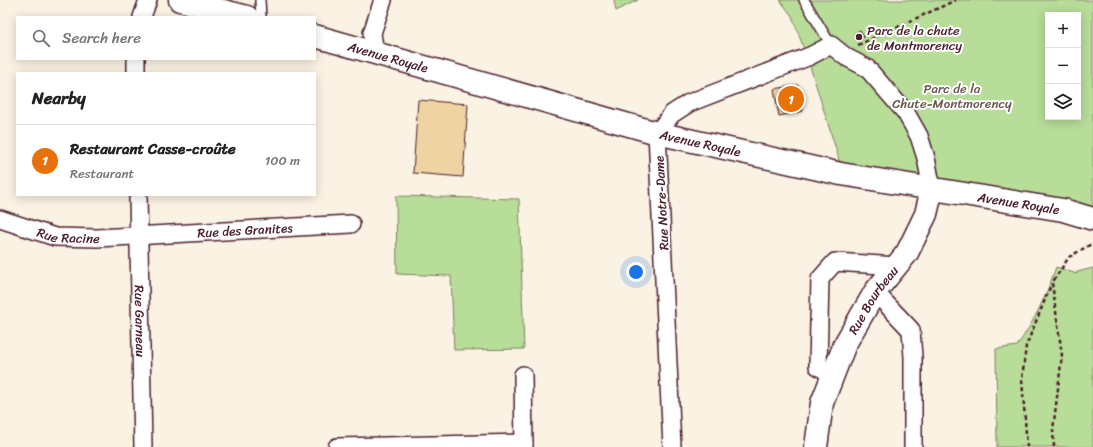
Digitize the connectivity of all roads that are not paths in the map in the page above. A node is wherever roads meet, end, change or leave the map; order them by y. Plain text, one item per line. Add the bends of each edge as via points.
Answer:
1 (148, 0) edge
2 (180, 0) edge
3 (260, 0) edge
4 (383, 0) edge
5 (804, 0) edge
6 (142, 16) edge
7 (243, 16) edge
8 (261, 16) edge
9 (316, 36) edge
10 (832, 45) junction
11 (375, 53) junction
12 (136, 60) edge
13 (136, 72) edge
14 (657, 133) junction
15 (932, 189) junction
16 (138, 196) edge
17 (0, 219) edge
18 (1093, 219) edge
19 (351, 224) dead end
20 (139, 236) junction
21 (897, 266) junction
22 (874, 292) junction
23 (833, 374) junction
24 (522, 375) dead end
25 (524, 445) edge
26 (143, 447) edge
27 (337, 447) edge
28 (672, 447) edge
29 (816, 447) edge
30 (913, 447) edge

1 - 6 street
2 - 7 main road
3 - 8 lane
4 - 11 street via 372,33
5 - 10 lane
9 - 11 main road, Avenue Royale
10 - 14 street via 689,103 672,114
10 - 15 street, Rue Bourbeau via 846,57 867,68 906,113 919,136
11 - 14 main road, Avenue Royale
12 - 13 street
14 - 15 main road, Avenue Royale via 842,174
14 - 28 street, Rue Notre-Dame
15 - 18 main road, Avenue Royale via 1063,210
15 - 21 main road, Rue Bourbeau via 926,214 907,253
16 - 20 street, Rue Garneau
17 - 20 street, Rue Racine via 55,237
19 - 20 street, Rue des Granites
20 - 26 street, Rue Garneau
21 - 22 main road, Rue Bourbeau
21 - 23 street via 835,262 820,279 818,366
22 - 23 main road, Rue Bourbeau via 845,344
22 - 30 street via 911,330
23 - 29 main road, Rue Bourbeau via 822,403
24 - 25 street
25 - 27 street

